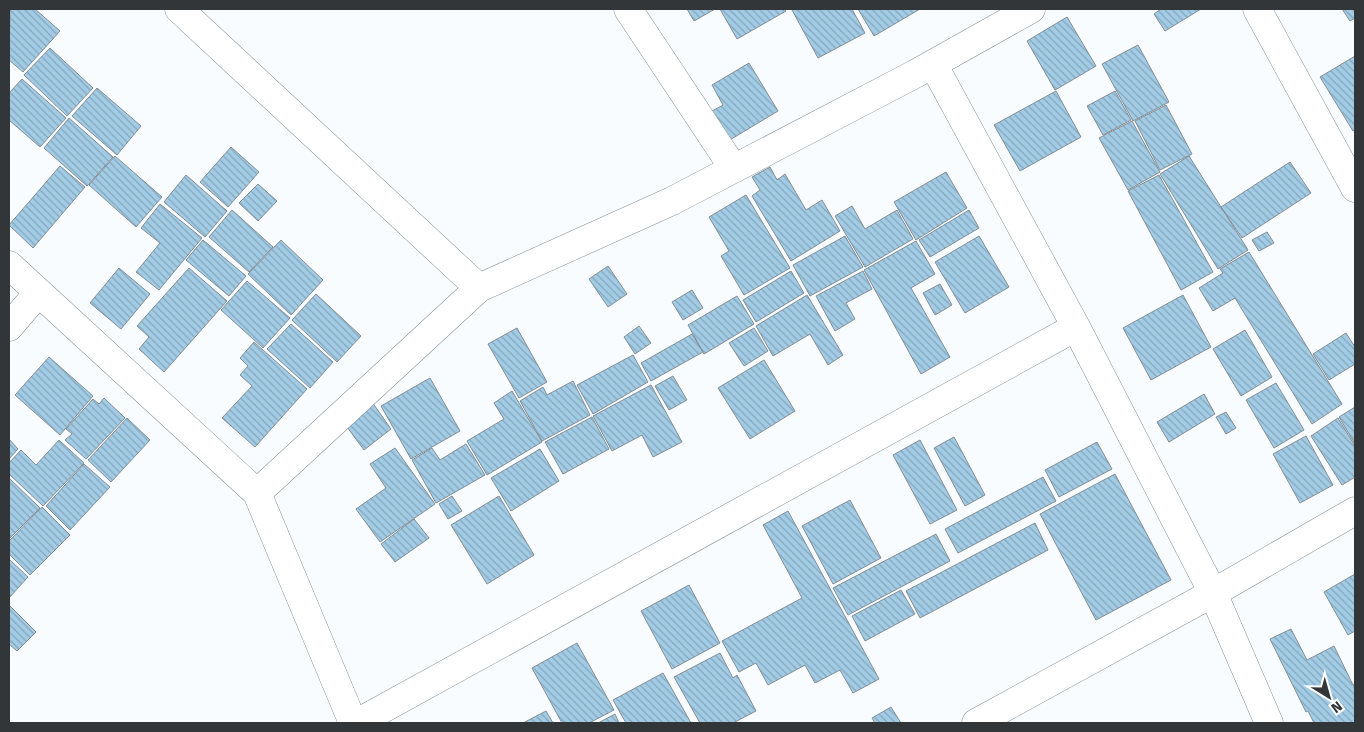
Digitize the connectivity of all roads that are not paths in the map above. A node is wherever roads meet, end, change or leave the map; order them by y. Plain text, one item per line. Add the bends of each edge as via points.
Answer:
1 (179, 9) edge
2 (628, 9) edge
3 (1031, 9) edge
4 (1257, 9) edge
5 (933, 64) junction
6 (734, 169) junction
7 (1353, 180) edge
8 (9, 265) edge
9 (479, 288) junction
10 (38, 293) junction
11 (9, 327) edge
12 (1076, 327) junction
13 (257, 493) junction
14 (1355, 511) edge
15 (1213, 593) junction
16 (353, 723) edge
17 (357, 723) edge
18 (976, 723) edge
19 (1269, 723) edge

1 - 9 street
2 - 6 street
3 - 5 street
4 - 7 street
5 - 6 street
5 - 12 street
6 - 9 street via 672,201
8 - 10 street
9 - 13 street
10 - 11 street
10 - 13 street
12 - 15 street
12 - 17 street
13 - 16 street
14 - 15 street
15 - 18 street
15 - 19 street

